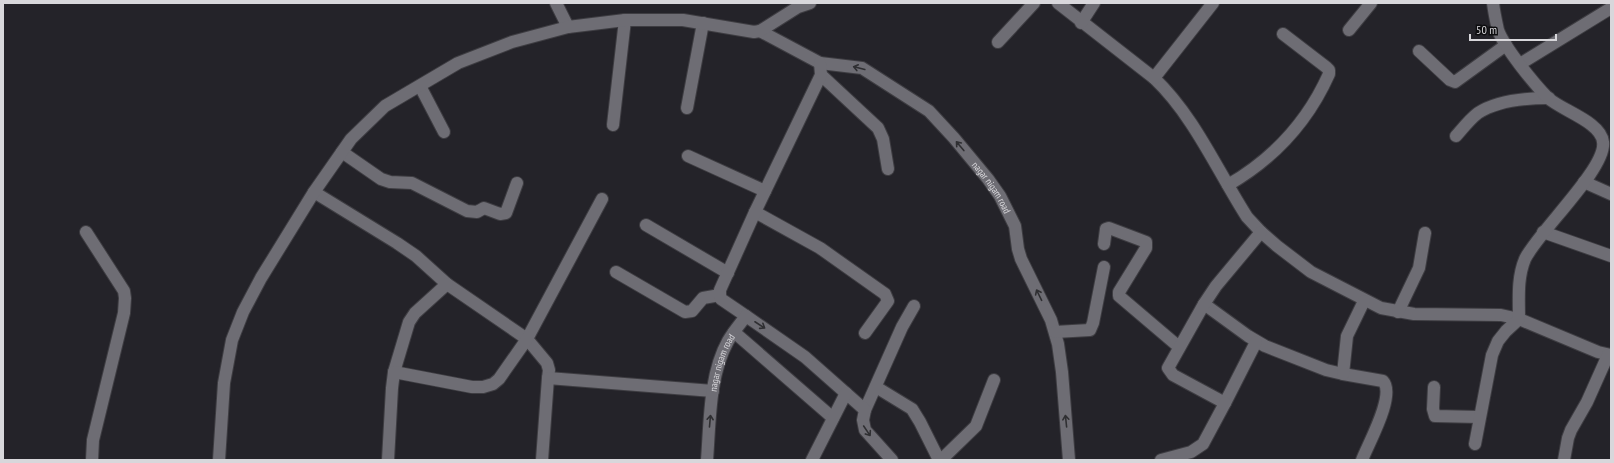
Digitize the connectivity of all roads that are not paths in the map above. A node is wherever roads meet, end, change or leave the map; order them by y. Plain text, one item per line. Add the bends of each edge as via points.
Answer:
1 (556, 3) edge
2 (810, 3) edge
3 (1034, 3) edge
4 (1058, 3) edge
5 (1094, 3) edge
6 (1213, 3) edge
7 (1371, 3) edge
8 (1493, 3) edge
9 (797, 5) edge
10 (1611, 8) edge
11 (625, 20) junction
12 (1081, 22) junction
13 (703, 23) junction
14 (568, 27) junction
15 (1349, 30) dead end
16 (760, 31) junction
17 (1283, 34) dead end
18 (998, 42) dead end
19 (1506, 45) junction
20 (1419, 50) dead end
21 (1520, 64) junction
22 (820, 69) junction
23 (1154, 78) junction
24 (420, 86) junction
25 (1549, 98) junction
26 (687, 108) dead end
27 (613, 125) dead end
28 (444, 132) dead end
29 (1456, 136) dead end
30 (342, 152) junction
31 (688, 156) dead end
32 (888, 169) dead end
33 (1584, 182) junction
34 (517, 183) dead end
35 (1228, 185) junction
36 (765, 191) junction
37 (314, 192) junction
38 (1611, 194) edge
39 (602, 199) dead end
40 (755, 212) junction
41 (646, 225) dead end
42 (86, 232) dead end
43 (1261, 232) junction
44 (1543, 232) junction
45 (1425, 233) dead end
46 (1104, 244) dead end
47 (1611, 256) edge
48 (1104, 267) dead end
49 (616, 272) dead end
50 (728, 273) junction
51 (447, 284) junction
52 (720, 295) junction
53 (1364, 301) junction
54 (1204, 304) junction
55 (914, 306) dead end
56 (1398, 312) junction
57 (746, 316) junction
58 (1519, 319) junction
59 (734, 332) junction
60 (1055, 332) junction
61 (865, 333) dead end
62 (527, 339) junction
63 (1256, 342) junction
64 (1179, 347) junction
65 (1609, 355) edge
66 (394, 372) junction
67 (1343, 374) junction
68 (548, 378) junction
69 (994, 380) dead end
70 (876, 387) junction
71 (1434, 387) dead end
72 (712, 391) junction
73 (846, 393) junction
74 (1226, 403) junction
75 (865, 410) junction
76 (1479, 417) junction
77 (833, 418) junction
78 (1475, 444) dead end
79 (92, 460) edge
80 (219, 460) edge
81 (388, 460) edge
82 (542, 460) edge
83 (707, 460) edge
84 (812, 460) edge
85 (892, 460) edge
86 (940, 460) edge
87 (1069, 460) edge
88 (1161, 460) edge
89 (1362, 460) edge
90 (1564, 460) edge

1 - 14 street
2 - 9 street
3 - 18 street
4 - 12 street
5 - 12 street
6 - 23 street
7 - 15 street
8 - 19 street via 1498,30
9 - 16 street
10 - 21 street
11 - 13 street via 683,20
11 - 14 street
11 - 27 street
12 - 23 street
13 - 16 street via 748,32
13 - 26 street
14 - 24 street via 512,42 458,63
16 - 22 street, nagar nigam road
17 - 35 street via 1326,67 1329,74 1308,112 1285,140 1245,176
19 - 20 street via 1455,82
19 - 21 street
21 - 25 street
22 - 32 street via 878,128 883,139
22 - 36 street
60 -> 22 street, nagar nigam road via 1021,259 1015,226 1000,196 954,138 921,105 867,70 858,67
23 - 35 street via 1184,112
24 - 28 street
24 - 30 street via 385,106 351,139
25 - 29 street via 1525,98 1478,113
25 - 33 street via 1593,126 1601,134 1604,143 1602,152
30 - 34 street via 381,179 412,183 467,211 477,212 484,208 500,214 506,213
30 - 37 street
31 - 36 street
33 - 38 street
33 - 44 street
35 - 43 street
36 - 40 street
37 - 51 street via 397,242
37 - 80 street via 261,278 232,340 224,384
39 - 62 street
40 - 50 street
40 - 61 street via 820,248 888,297 888,301
41 - 50 street
42 - 79 street via 124,291 125,298 124,313 93,440
43 - 53 street via 1311,272
43 - 54 street
44 - 47 street
44 - 58 street via 1530,249 1521,271
45 - 56 street via 1419,268
46 - 64 street via 1106,229 1109,228 1146,242 1146,248 1119,296
48 - 60 street via 1090,330
49 - 52 street via 685,312 692,311 703,298
50 - 52 street
51 - 62 street
51 - 66 street via 415,313 409,322
52 - 57 street via 725,303
53 - 56 street
53 - 67 street via 1347,336
54 - 63 street
54 - 64 street
55 - 70 street
56 - 58 street via 1487,314
57 - 59 street, nagar nigam road
57 -> 73 street via 806,357
58 - 65 street
58 - 76 street via 1498,341 1489,368
59 - 72 street, nagar nigam road via 723,352
59 - 77 street
87 -> 60 street, nagar nigam road via 1061,367
62 - 66 street via 499,379 484,387
62 - 68 street via 547,363
63 - 67 street via 1309,364
63 - 74 street
64 - 74 street via 1168,368 1170,372
65 - 90 street via 1571,430
66 - 81 street
67 - 89 street via 1383,381 1386,384 1382,414
68 - 72 street
68 - 82 street
69 - 86 street via 976,426
70 - 75 street
70 - 86 street via 912,409
71 - 76 street via 1435,416
83 -> 72 street, nagar nigam road
73 - 75 street
73 - 77 street
74 - 88 street via 1203,444 1191,452
75 -> 85 street via 865,430
76 - 78 street
77 - 84 street

